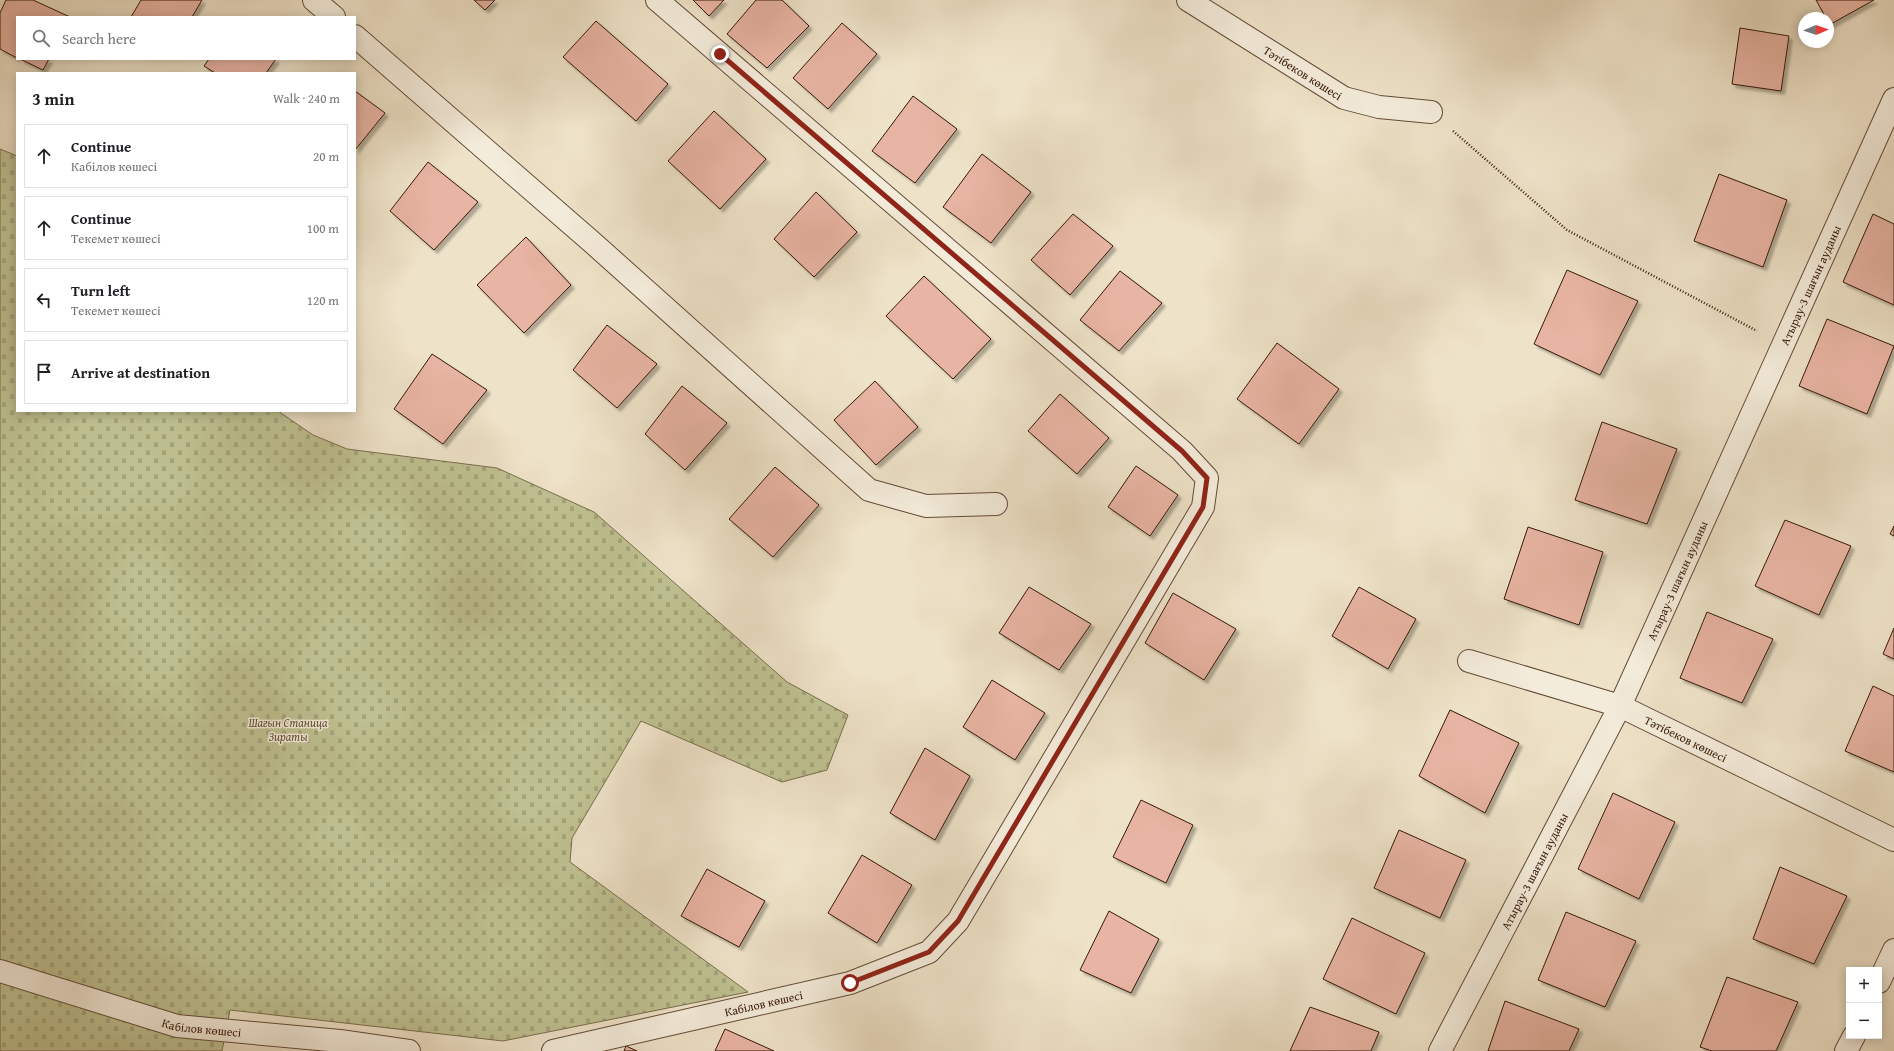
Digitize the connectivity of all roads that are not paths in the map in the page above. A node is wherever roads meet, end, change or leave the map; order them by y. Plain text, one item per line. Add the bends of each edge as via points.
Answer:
1 (314, 0) edge
2 (657, 0) edge
3 (1188, 0) edge
4 (333, 16) edge
5 (356, 37) edge
6 (1894, 100) edge
7 (1431, 112) road end
8 (996, 504) dead end
9 (1469, 662) dead end
10 (1620, 706) junction
11 (1894, 840) edge
12 (1894, 950) edge
13 (0, 972) edge
14 (1882, 976) edge
15 (1852, 1039) edge
16 (409, 1051) edge
17 (552, 1051) edge
18 (1440, 1051) edge
19 (1846, 1051) edge

1 - 4 street
2 - 17 street, Кабілов көшесі via 1182,451 1207,478 1203,507 958,921 929,952 850,983
3 - 7 street, Тәтібеков көшесі via 1344,98 1379,107
5 - 8 street via 593,243 869,490 926,506
6 - 10 street, Атырау-3 шағын ауданы
9 - 10 street, Тәтібеков көшесі
10 - 11 street, Тәтібеков көшесі
10 - 18 street, Атырау-3 шағын ауданы
12 - 14 street
13 - 16 street, Кабілов көшесі via 177,1026 340,1041
15 - 19 street

